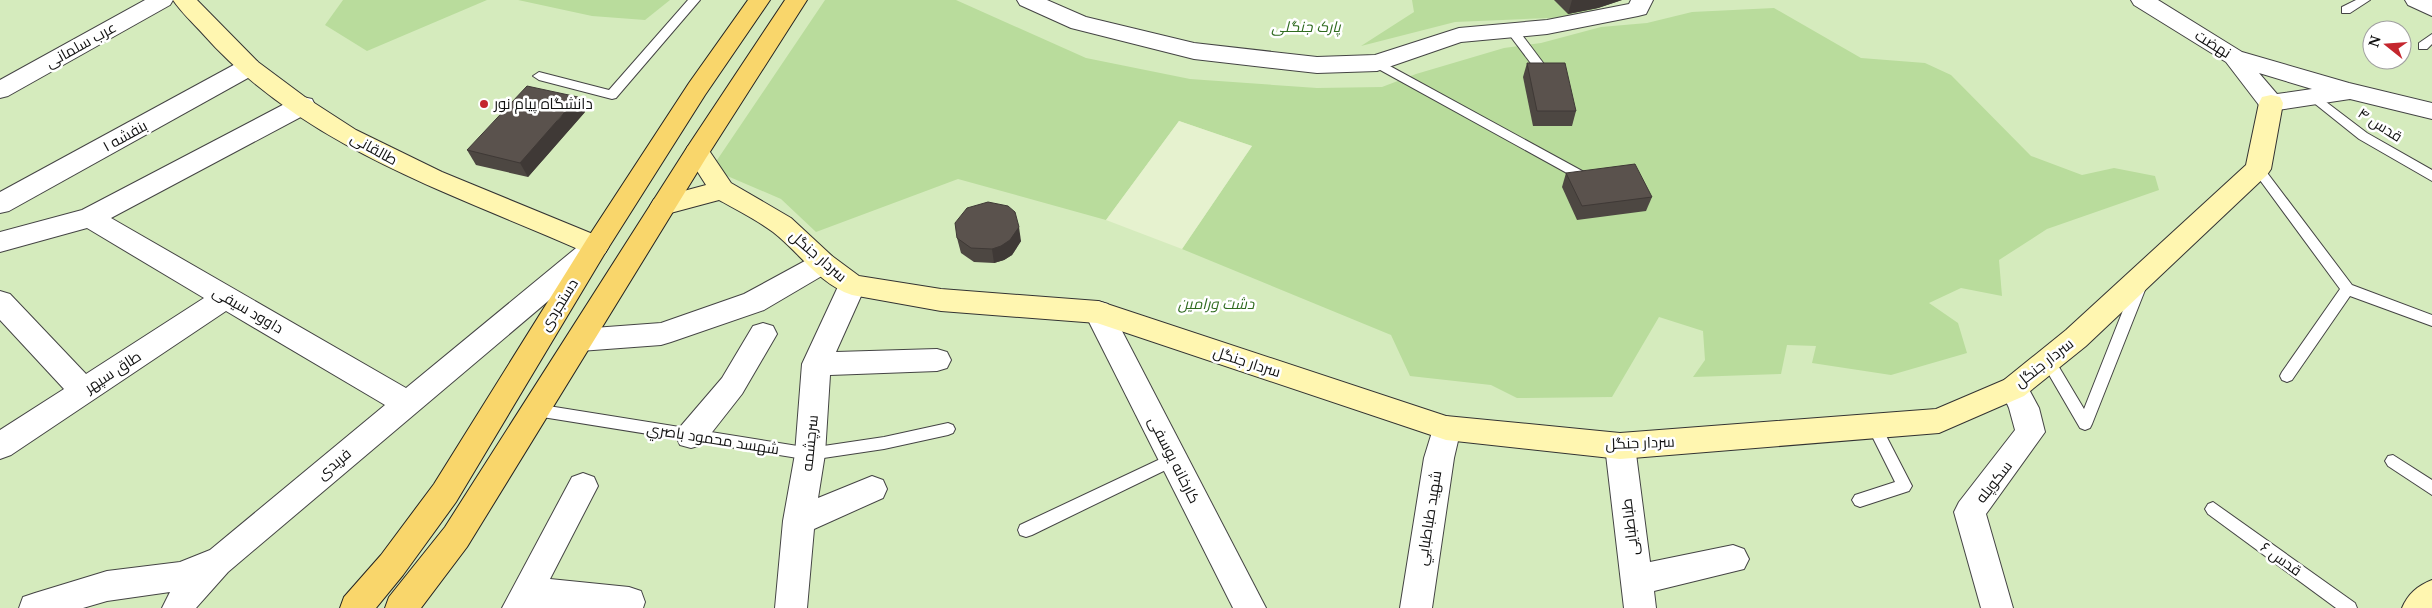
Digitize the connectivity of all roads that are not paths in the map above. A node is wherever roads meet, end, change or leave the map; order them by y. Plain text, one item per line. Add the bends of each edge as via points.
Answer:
1 (162, 0) edge
2 (184, 0) edge
3 (694, 0) edge
4 (759, 0) edge
5 (796, 0) edge
6 (1028, 0) edge
7 (1642, 0) edge
8 (2142, 0) edge
9 (2364, 0) edge
10 (2416, 0) edge
11 (2432, 9) edge
12 (2346, 10) dead end
13 (1512, 30) junction
14 (2234, 57) junction
15 (1378, 63) junction
16 (249, 67) junction
17 (1543, 71) edge
18 (538, 76) dead end
19 (0, 90) edge
20 (2350, 91) junction
21 (2313, 96) junction
22 (2271, 102) junction
23 (303, 105) junction
24 (2432, 111) edge
25 (697, 152) junction
26 (2258, 169) junction
27 (1580, 175) edge
28 (2432, 176) edge
29 (722, 190) junction
30 (0, 204) edge
31 (663, 206) junction
32 (90, 218) junction
33 (0, 242) edge
34 (596, 246) junction
35 (822, 263) junction
36 (2144, 276) junction
37 (852, 285) junction
38 (2348, 288) junction
39 (226, 297) junction
40 (0, 302) edge
41 (1098, 312) junction
42 (2432, 321) edge
43 (763, 334) dead end
44 (580, 340) junction
45 (937, 360) dead end
46 (2048, 361) junction
47 (816, 364) junction
48 (2287, 376) dead end
49 (2014, 388) junction
50 (84, 391) junction
51 (406, 403) junction
52 (536, 410) junction
53 (1874, 426) junction
54 (1446, 428) junction
55 (948, 429) dead end
56 (691, 436) junction
57 (0, 446) edge
58 (1620, 446) junction
59 (810, 454) junction
60 (1173, 459) junction
61 (2393, 461) dead end
62 (583, 486) dead end
63 (2432, 488) edge
64 (872, 490) dead end
65 (1860, 500) dead end
66 (2213, 509) dead end
67 (799, 521) junction
68 (1026, 530) dead end
69 (1733, 559) dead end
70 (221, 560) junction
71 (1638, 594) edge
72 (2432, 595) edge
73 (523, 600) edge
74 (629, 602) dead end
75 (35, 608) edge
76 (178, 608) edge
77 (356, 608) edge
78 (400, 608) edge
79 (791, 608) edge
80 (1250, 608) edge
81 (1416, 608) edge
82 (1998, 608) edge
83 (2349, 608) edge
84 (2418, 608) edge

1 - 19 street, عرب سلمانی
2 - 16 street, طالقانی
3 - 18 lane via 612,95
4 - 34 main road, دستجردی
5 - 25 main road
6 - 15 street via 1079,23 1194,51 1316,66
7 - 13 street via 1638,9 1547,27
8 - 14 street, نهضت
9 - 12 lane
10 - 11 street
13 - 15 street via 1459,35
13 - 17 lane
14 - 20 street
14 - 22 street, نهضت
15 - 27 lane
16 - 23 street, طالقانی
16 - 30 street, بنفشه ۱
20 - 21 street
20 - 24 street
21 - 22 street
21 - 28 lane, قدس ۴ via 2363,136
22 - 26 street
23 - 32 street
23 - 34 street, طالقانی via 378,154
25 - 29 street
25 - 31 main road
26 - 36 street, سردار جنگل
26 - 38 lane
29 - 31 street
29 - 35 street, سردار جنگل via 782,225
31 - 44 main road
32 - 33 street
32 - 39 street, داوود سیفی
34 - 51 street, فریدی
34 - 77 main road, دستجردی via 445,493
35 - 37 street, سردار جنگل
35 - 44 street via 754,302 661,334
36 - 46 street, سردار جنگل
36 - 46 lane via 2085,424
37 - 41 street, سردار جنگل via 941,300
37 - 47 street, سرچشمه
38 - 42 lane
38 - 48 lane
39 - 50 street, طاق سپهر
39 - 51 street, داوود سیفی
40 - 50 street
41 - 54 street, سردار جنگل
41 - 60 street, کارخانه یوسفی
43 - 56 street via 732,386
44 - 52 main road
45 - 47 street
46 - 49 street, سردار جنگل
47 - 59 street, سرچشمه
49 - 53 street, سردار جنگل via 1939,421
49 - 82 street, سکوپله via 2024,408 2030,432 1970,512
50 - 57 street, طاق سپهر
51 - 70 street, فریدی
52 - 56 lane, شهسد محمود باصري
52 - 78 main road via 456,537
53 - 58 street, سردار جنگل
53 - 65 lane via 1904,486
54 - 58 street, سردار جنگل
54 - 81 street, شهيد طباطبايي via 1438,458
55 - 59 lane, شهسد محمود باصري via 884,444
56 - 59 lane, شهسد محمود باصري
58 - 71 street, طباطبایی
59 - 67 street, سرچشمه
60 - 68 lane
60 - 80 street, کارخانه یوسفی
61 - 63 lane
62 - 73 street
64 - 67 street
66 - 83 lane, قدس ۶
67 - 79 street, سرچشمه
69 - 71 street
70 - 75 street, فریدی via 181,576 107,586
70 - 76 street
72 - 84 street
73 - 74 street

